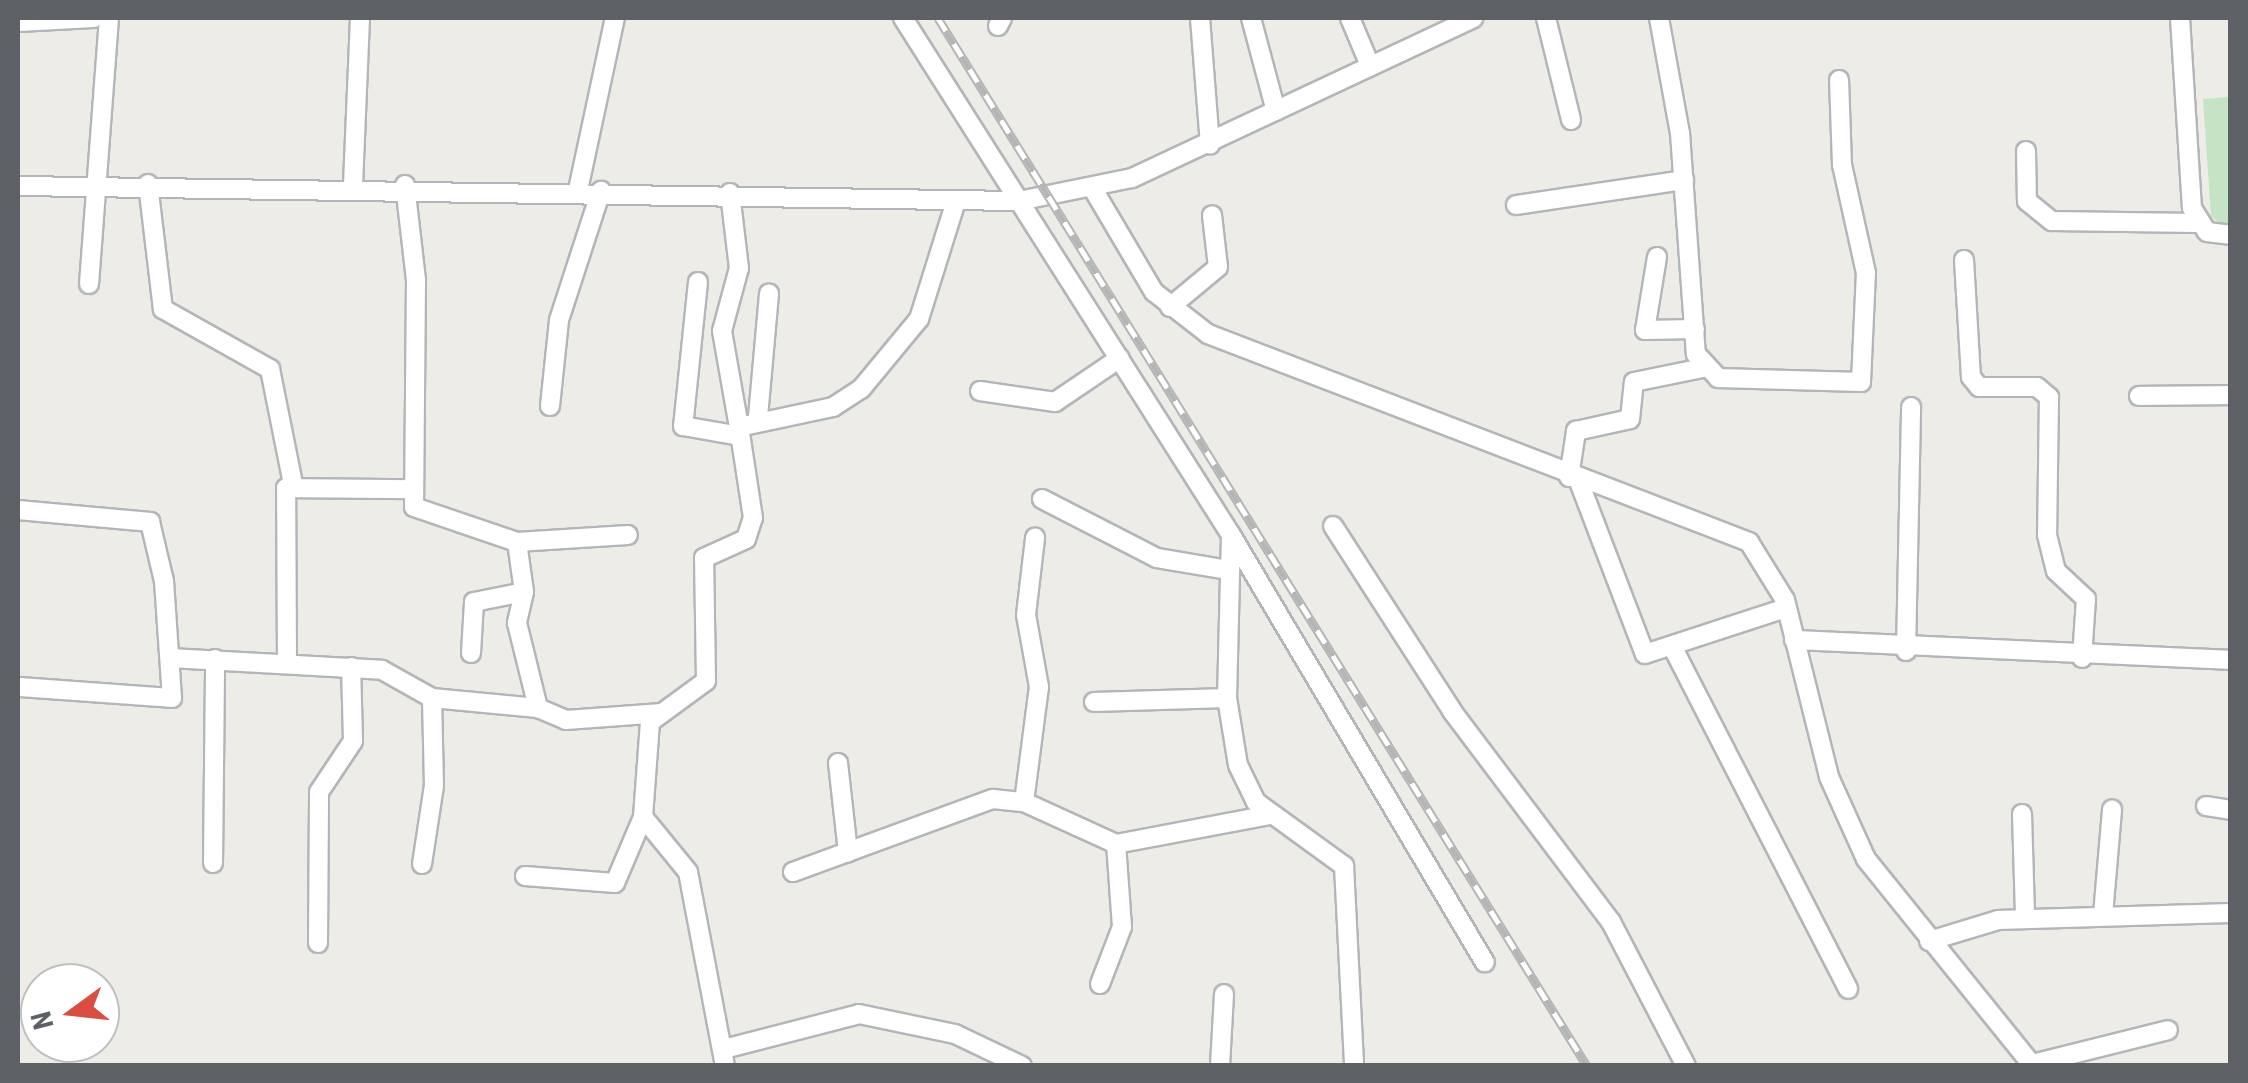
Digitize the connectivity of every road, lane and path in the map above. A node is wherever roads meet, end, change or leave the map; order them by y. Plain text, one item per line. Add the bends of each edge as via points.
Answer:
1 (94, 18) edge
2 (110, 18) edge
3 (360, 18) edge
4 (615, 18) edge
5 (903, 18) edge
6 (1200, 18) edge
7 (1251, 18) edge
8 (1350, 18) edge
9 (1473, 18) edge
10 (1546, 18) edge
11 (1660, 18) edge
12 (2180, 18) edge
13 (18, 22) edge
14 (1368, 63) junction
15 (1839, 80) dead end
16 (1276, 111) junction
17 (1571, 120) dead end
18 (1210, 145) junction
19 (2026, 151) dead end
20 (1684, 180) junction
21 (93, 184) junction
22 (148, 184) junction
23 (18, 186) edge
24 (353, 186) junction
25 (405, 186) junction
26 (1093, 189) junction
27 (578, 190) junction
28 (601, 192) junction
29 (730, 193) junction
30 (1019, 201) junction
31 (955, 204) junction
32 (1516, 205) dead end
33 (1212, 216) dead end
34 (2197, 223) junction
35 (2230, 235) edge
36 (1657, 257) dead end
37 (1964, 260) dead end
38 (698, 282) dead end
39 (89, 284) dead end
40 (769, 293) dead end
41 (1170, 308) junction
42 (1695, 329) junction
43 (1120, 358) junction
44 (1703, 368) junction
45 (980, 391) dead end
46 (2230, 395) edge
47 (2139, 396) dead end
48 (550, 406) dead end
49 (1912, 407) dead end
50 (758, 417) junction
51 (737, 431) junction
52 (1574, 478) junction
53 (293, 484) junction
54 (409, 489) junction
55 (1042, 500) dead end
56 (18, 510) edge
57 (1333, 526) dead end
58 (628, 534) dead end
59 (1231, 535) junction
60 (1036, 538) dead end
61 (517, 542) junction
62 (1229, 570) junction
63 (524, 592) junction
64 (1786, 608) junction
65 (1794, 640) junction
66 (1674, 650) junction
67 (1906, 651) junction
68 (471, 653) dead end
69 (170, 658) junction
70 (2082, 658) junction
71 (215, 659) junction
72 (2230, 660) edge
73 (287, 662) junction
74 (351, 667) junction
75 (18, 687) edge
76 (432, 698) junction
77 (1227, 698) junction
78 (1094, 702) dead end
79 (538, 708) junction
80 (662, 713) junction
81 (838, 764) dead end
82 (1024, 802) junction
83 (2206, 806) dead end
84 (2112, 809) dead end
85 (2230, 810) edge
86 (2022, 814) dead end
87 (1270, 815) junction
88 (643, 818) junction
89 (1116, 844) junction
90 (848, 852) junction
91 (213, 863) dead end
92 (422, 864) dead end
93 (794, 872) dead end
94 (525, 876) dead end
95 (2230, 913) edge
96 (2104, 915) junction
97 (2025, 918) junction
98 (1928, 940) junction
99 (318, 942) dead end
100 (1484, 962) dead end
101 (1100, 984) dead end
102 (1848, 990) dead end
103 (1224, 994) dead end
104 (2168, 1030) dead end
105 (724, 1057) edge
106 (1012, 1062) edge
107 (2033, 1065) edge
108 (1220, 1066) edge
109 (1354, 1066) edge
110 (1686, 1066) edge

1 - 13 street
2 - 21 street
3 - 24 street
4 - 27 street
5 - 30 street
6 - 18 street
7 - 16 street
8 - 14 street
9 - 14 street
10 - 17 street
11 - 20 street
12 - 34 street
14 - 16 street
15 - 44 street via 1842,164 1866,274 1861,382 1718,378
16 - 18 street
18 - 26 street
19 - 34 street via 2027,201 2052,221
20 - 32 street
20 - 42 street
21 - 22 street
21 - 23 street
21 - 39 street
22 - 24 street
22 - 53 street via 163,310 270,368
24 - 25 street
25 - 27 street
25 - 54 street via 416,296
26 - 30 street
26 - 41 street
27 - 28 street
28 - 29 street
28 - 48 street via 559,320
29 - 31 street
29 - 51 street via 739,268 722,330
30 - 31 street
30 - 43 street
31 - 50 street via 925,307 861,390 833,408
33 - 41 street via 1221,261
34 - 35 street
36 - 42 street via 1645,330
37 - 70 street via 1971,377 1979,388 2037,387 2048,397 2047,534 2056,572 2086,599
38 - 51 street via 683,426
40 - 50 street
41 - 52 street via 1208,334
42 - 44 street
43 - 45 street via 1055,402
43 - 59 street
44 - 52 street via 1634,382 1630,419 1576,431
46 - 47 street
49 - 67 street
50 - 51 street
51 - 80 street via 752,530 704,558 706,681
52 - 64 street via 1748,542 1771,566
52 - 66 street via 1638,644 1655,656
53 - 54 street
53 - 73 street via 280,510
54 - 61 street via 423,516
55 - 62 street via 1156,558
56 - 69 street via 150,522
57 - 110 street via 1452,711 1611,922
58 - 61 street
59 - 62 street
59 - 100 street
60 - 82 street via 1026,615 1039,687
61 - 63 street
62 - 77 street
63 - 68 street via 474,602
63 - 79 street via 517,623
64 - 65 street
64 - 66 street
65 - 67 street
65 - 98 street via 1843,817
66 - 102 street
67 - 70 street
69 - 71 street
69 - 75 street via 172,698
70 - 72 street
71 - 73 street
71 - 91 street
73 - 74 street
74 - 76 street via 402,676
74 - 99 street via 354,741 319,792
76 - 79 street
76 - 92 street via 434,786
77 - 78 street
77 - 87 street via 1246,787
79 - 80 street via 566,720
80 - 88 street via 647,736
81 - 90 street
82 - 89 street
82 - 90 street via 992,798
83 - 85 street
84 - 96 street
86 - 97 street
87 - 89 street
87 - 109 street via 1328,846 1344,866
88 - 94 street via 615,884
88 - 105 street via 688,872
89 - 101 street via 1122,927
90 - 93 street
95 - 96 street
96 - 97 street
97 - 98 street
98 - 107 street
103 - 108 street
104 - 107 street
105 - 106 street via 858,1014 896,1017

